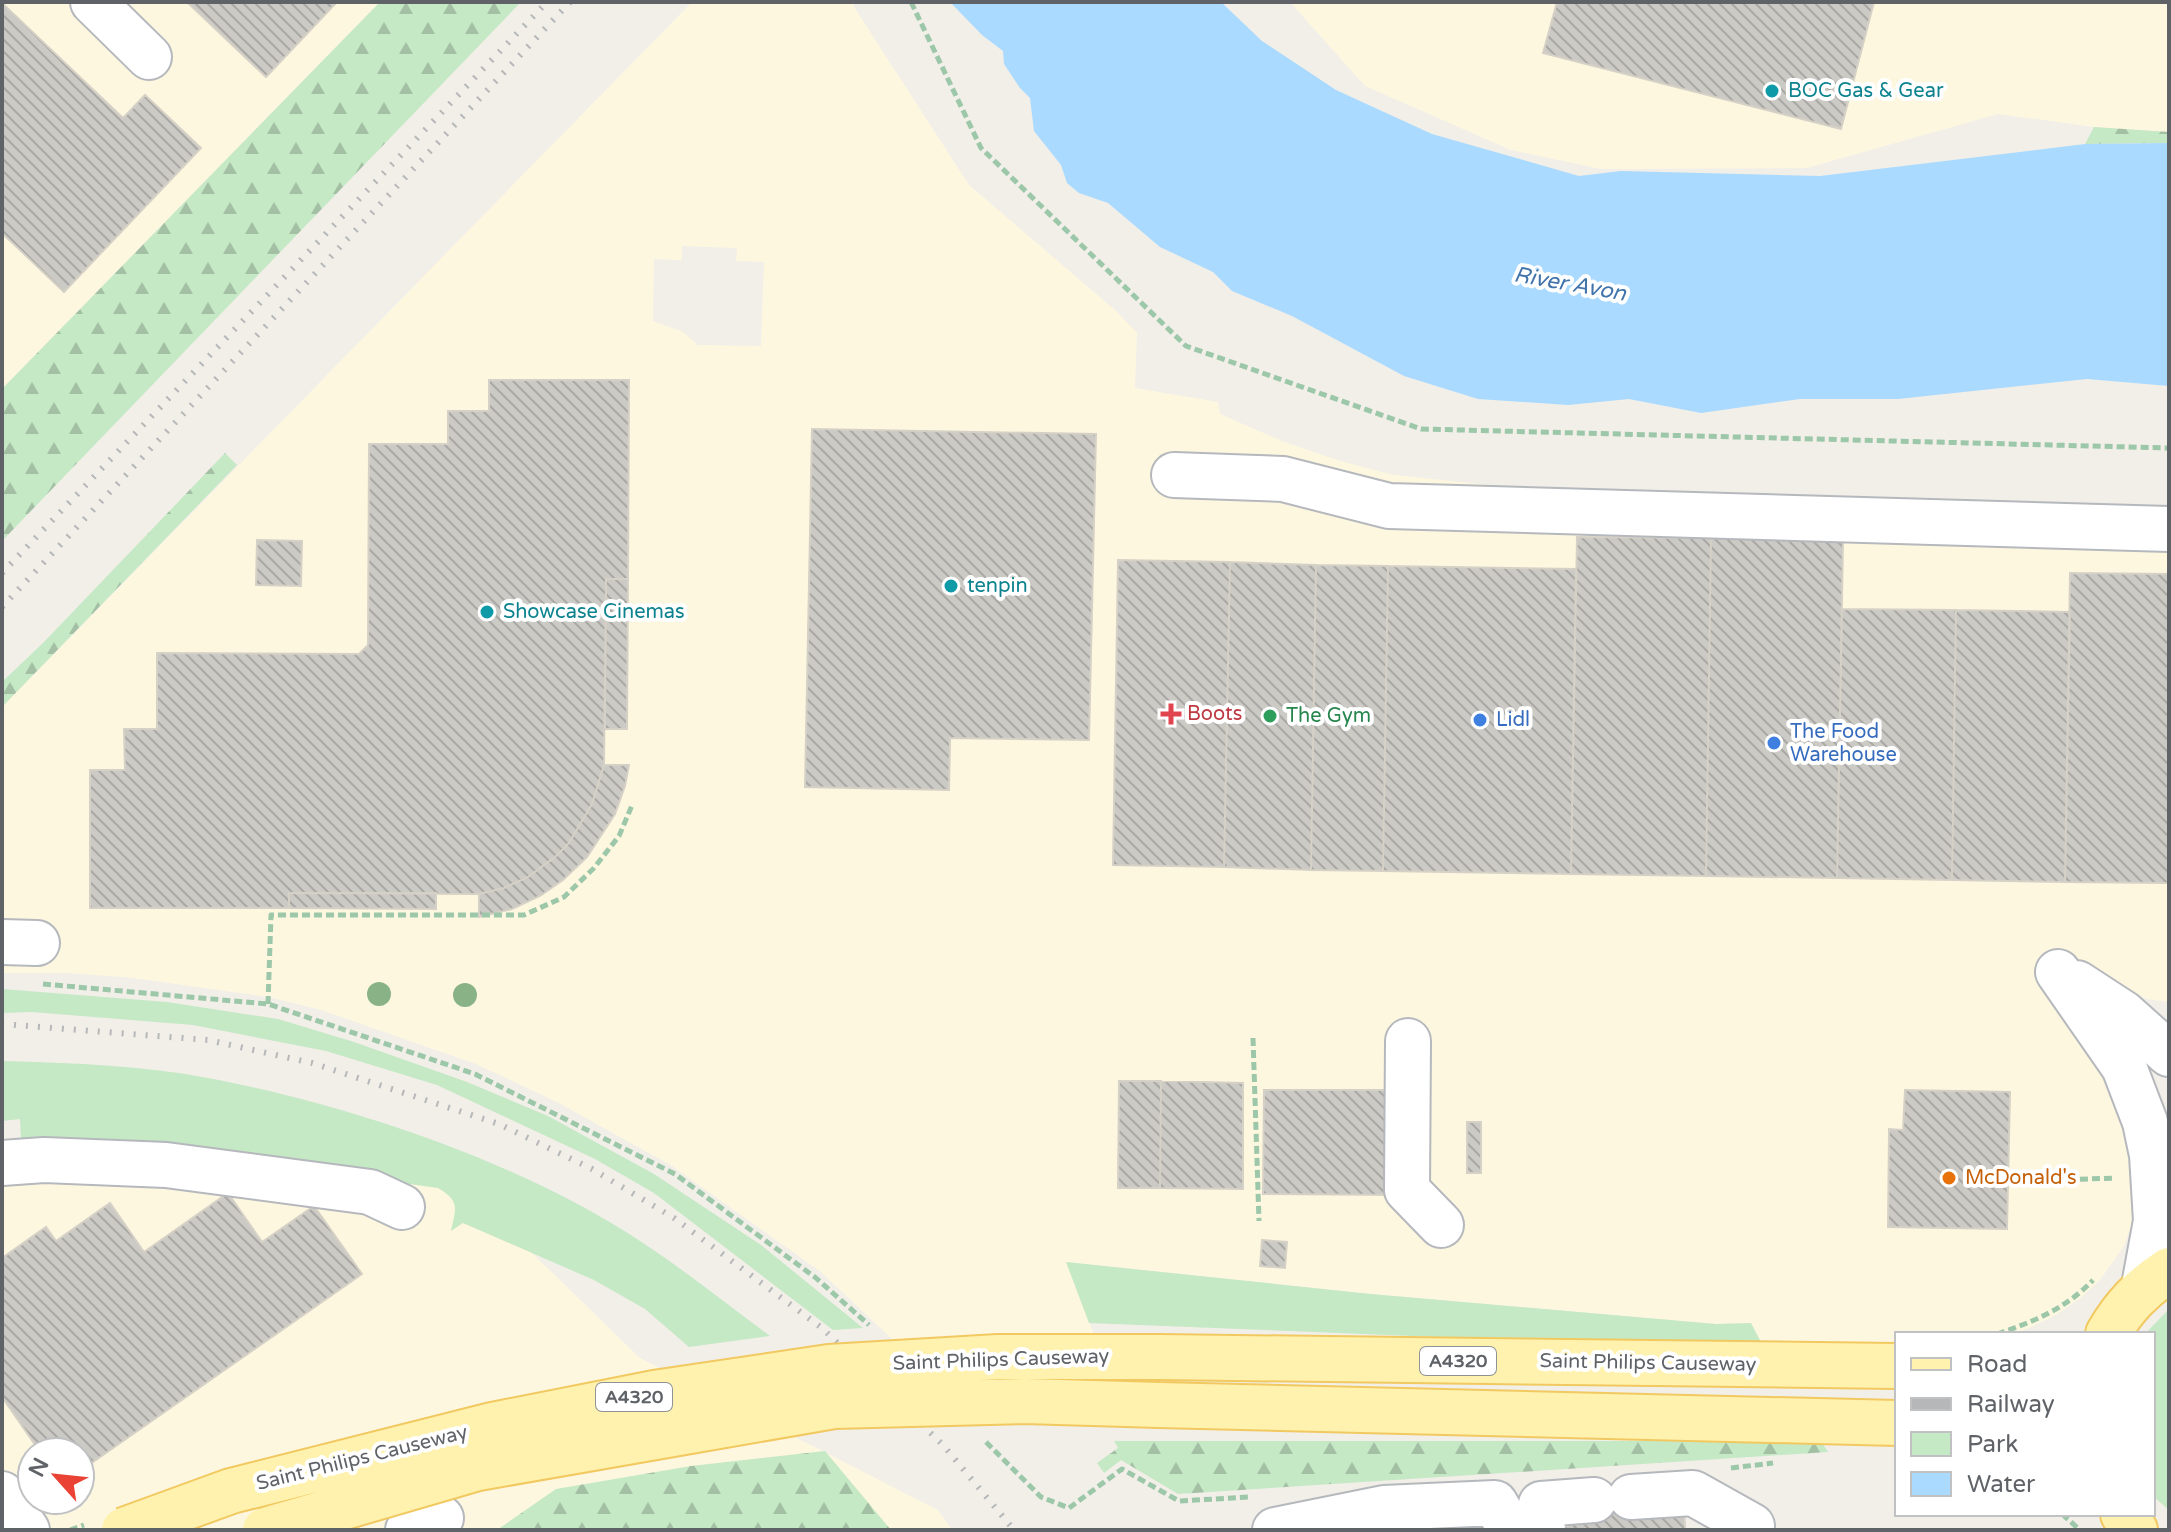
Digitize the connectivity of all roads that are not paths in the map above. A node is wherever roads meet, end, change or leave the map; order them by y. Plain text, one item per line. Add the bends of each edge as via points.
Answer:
1 (93, 2) edge
2 (149, 57) dead end
3 (1174, 475) dead end
4 (2169, 529) edge
5 (1408, 1041) dead end
6 (2169, 1054) edge
7 (2157, 1106) edge
8 (2, 1163) edge
9 (402, 1207) dead end
10 (1441, 1225) dead end
11 (2136, 1299) edge
12 (2085, 1332) edge
13 (1895, 1366) edge
14 (1895, 1423) edge
15 (2, 1494) edge
16 (1267, 1513) edge
17 (27, 1530) edge
18 (124, 1530) edge
19 (265, 1530) edge
20 (1506, 1530) edge
21 (1543, 1530) edge
22 (1749, 1530) edge

1 - 2 lane
3 - 4 lane via 1283,479 1389,506
5 - 10 lane via 1407,1190
6 - 7 lane via 2123,1013 2058,972
7 - 11 lane via 2152,1155 2156,1221
8 - 9 lane via 166,1165 370,1192
11 - 12 main road
13 - 18 main road, Saint Philips Causeway / A4320, bridge via 998,1357 829,1367 654,1393 492,1425 231,1491
14 - 19 main road, Saint Philips Causeway / A4320, bridge via 1025,1401 834,1406 478,1468
15 - 17 lane
16 - 20 lane via 1495,1503
21 - 22 lane via 1541,1504 1693,1493 1752,1526

